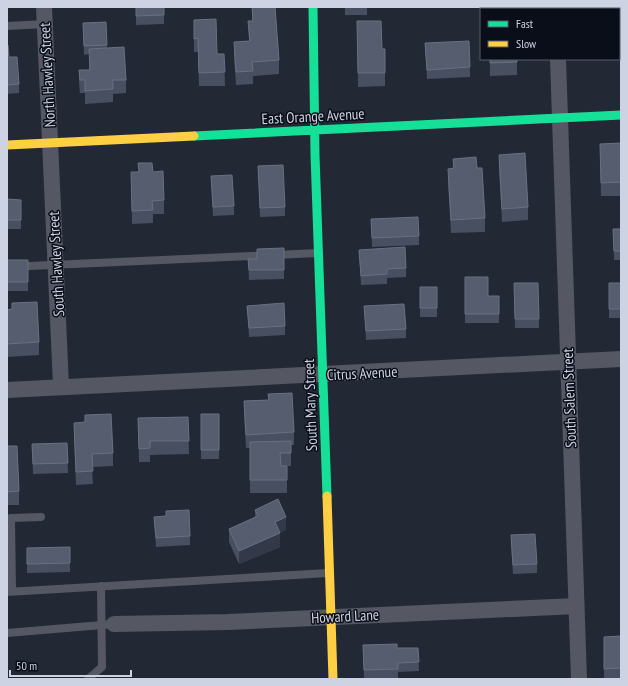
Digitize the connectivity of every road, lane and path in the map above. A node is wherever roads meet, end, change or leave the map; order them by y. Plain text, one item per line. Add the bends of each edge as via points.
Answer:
1 (44, 7) edge
2 (313, 7) edge
3 (45, 24) junction
4 (7, 26) edge
5 (558, 60) edge
6 (621, 115) edge
7 (560, 118) junction
8 (315, 130) junction
9 (50, 142) junction
10 (7, 144) edge
11 (319, 253) junction
12 (56, 265) junction
13 (7, 267) edge
14 (621, 359) edge
15 (567, 361) junction
16 (323, 375) junction
17 (61, 386) junction
18 (7, 390) edge
19 (41, 517) dead end
20 (329, 573) junction
21 (101, 586) junction
22 (10, 591) edge
23 (576, 606) junction
24 (331, 616) junction
25 (108, 625) junction
26 (7, 633) edge
27 (88, 679) edge
28 (333, 679) edge
29 (579, 679) edge

1 - 3 street, North Hawley Street
2 - 8 street, South Mary Street
3 - 4 lane
3 - 9 street, North Hawley Street
5 - 7 street, South Salem Street
6 - 7 street, East Orange Avenue
7 - 8 street, East Orange Avenue
7 - 15 street, South Salem Street
8 - 9 street, East Orange Avenue
8 - 11 street, South Mary Street
9 - 10 street, East Orange Avenue
9 - 12 street, South Hawley Street
11 - 12 lane
11 - 16 street, South Mary Street
12 - 13 lane
12 - 17 street, South Hawley Street
14 - 15 street, Citrus Avenue
15 - 16 street, Citrus Avenue
15 - 23 street, South Salem Street
16 - 17 street, Citrus Avenue
16 - 20 street, South Mary Street
17 - 18 street, Citrus Avenue
19 - 22 lane via 11,518
20 - 21 lane
20 - 24 street, South Mary Street
21 - 22 lane
21 - 25 lane
23 - 24 street, Howard Lane
23 - 29 street, South Salem Street
24 - 25 street, Howard Lane
24 - 28 street, South Mary Street
25 - 26 lane
25 - 27 lane via 102,667

